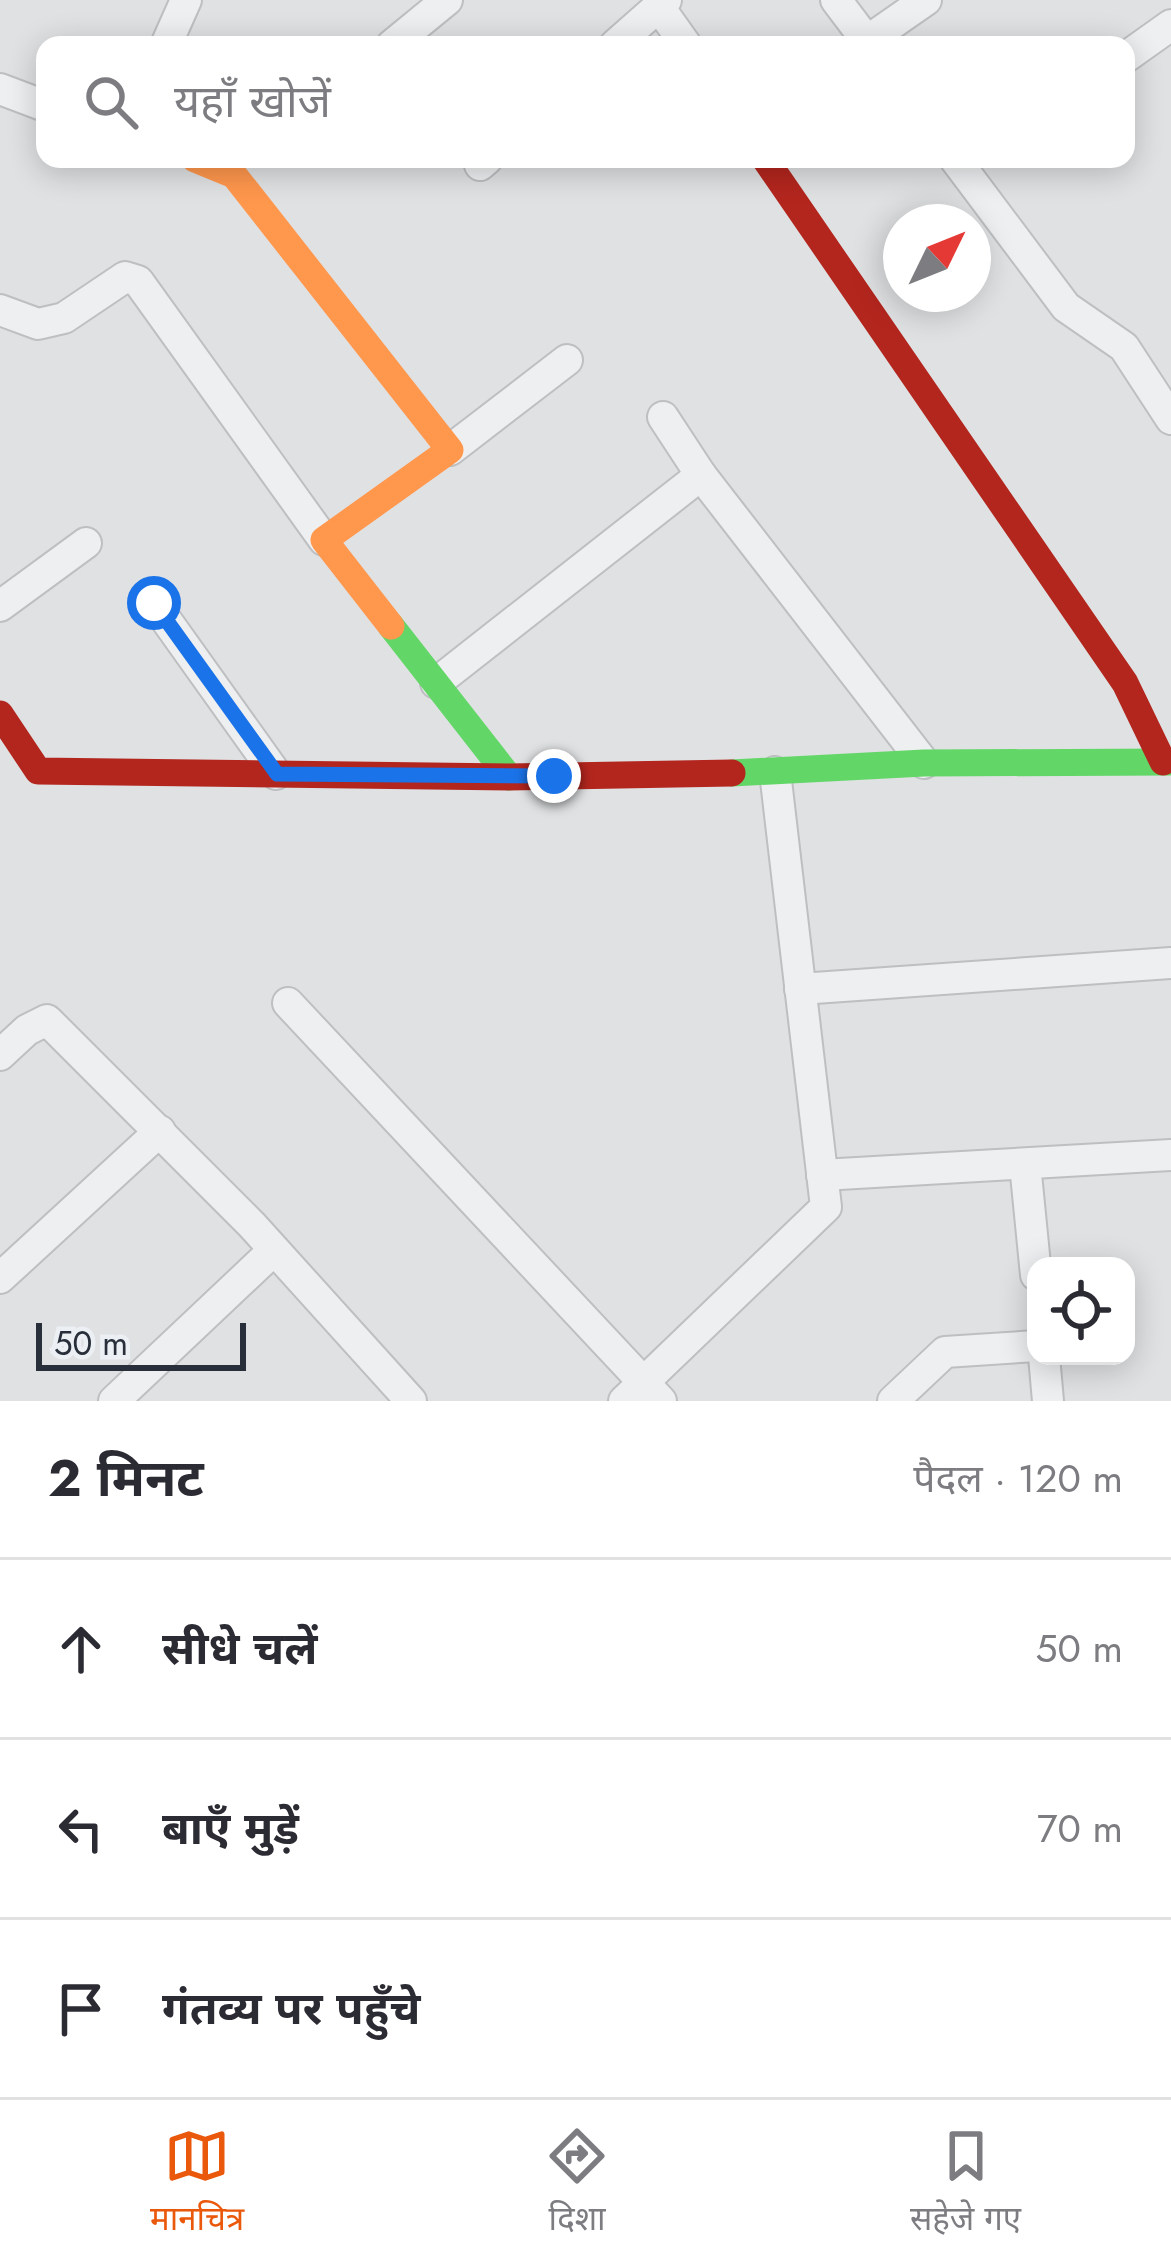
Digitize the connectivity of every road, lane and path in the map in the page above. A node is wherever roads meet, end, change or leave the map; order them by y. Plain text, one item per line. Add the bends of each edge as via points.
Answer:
1 (186, 0) edge
2 (447, 0) edge
3 (836, 0) edge
4 (926, 0) edge
5 (663, 3) edge
6 (1171, 25) edge
7 (170, 36) edge
8 (403, 36) edge
9 (625, 36) edge
10 (681, 36) edge
11 (863, 36) edge
12 (877, 36) edge
13 (1135, 51) edge
14 (0, 89) edge
15 (36, 103) edge
16 (245, 168) edge
17 (772, 168) edge
18 (970, 168) edge
19 (0, 310) edge
20 (567, 360) dead end
21 (664, 417) dead end
22 (1171, 419) edge
23 (450, 450) junction
24 (701, 475) junction
25 (324, 539) junction
26 (86, 543) dead end
27 (154, 603) dead end
28 (0, 606) edge
29 (436, 682) junction
30 (0, 714) edge
31 (1167, 762) edge
32 (924, 763) junction
33 (0, 769) edge
34 (38, 771) junction
35 (775, 772) junction
36 (277, 774) junction
37 (509, 776) junction
38 (1171, 964) edge
39 (800, 989) junction
40 (288, 1003) dead end
41 (0, 1055) edge
42 (160, 1131) junction
43 (1171, 1155) edge
44 (1025, 1163) junction
45 (822, 1175) junction
46 (274, 1250) junction
47 (1034, 1257) edge
48 (0, 1278) edge
49 (1027, 1347) edge
50 (1045, 1365) edge
51 (643, 1395) edge
52 (114, 1401) edge
53 (411, 1401) edge
54 (893, 1401) edge
55 (1048, 1401) edge

1 - 7 street
2 - 8 street
3 - 11 street
4 - 12 street
5 - 9 street
5 - 10 street
6 - 13 street
14 - 15 street
16 - 23 street
17 - 31 street via 1125,682
18 - 22 street via 1066,307 1124,346
19 - 25 street via 38,324 64,318 124,277 138,281
20 - 23 street
21 - 24 street
23 - 25 street
24 - 29 street
24 - 32 street
25 - 29 street
26 - 28 street
27 - 36 street
29 - 37 street
30 - 34 street
31 - 32 street
32 - 35 street
33 - 34 street
34 - 36 street
35 - 37 street
35 - 39 street
36 - 37 street
38 - 39 street
39 - 45 street
40 - 51 street
41 - 42 street via 47,1020
42 - 46 street
42 - 48 street
43 - 44 street
44 - 45 street
44 - 47 street
45 - 51 street via 826,1207
46 - 52 street
46 - 53 street
49 - 54 street via 945,1352
50 - 55 street

